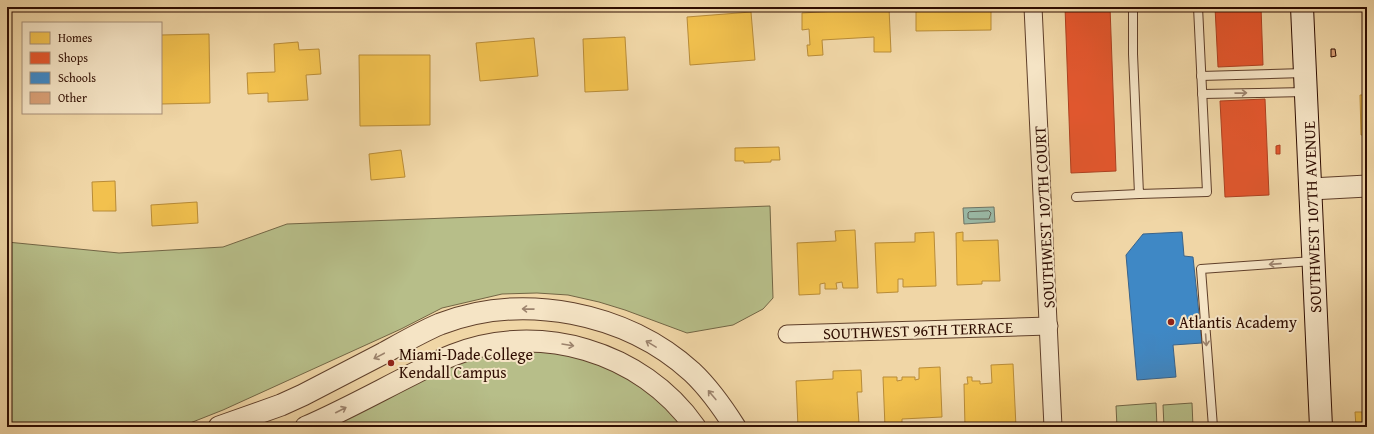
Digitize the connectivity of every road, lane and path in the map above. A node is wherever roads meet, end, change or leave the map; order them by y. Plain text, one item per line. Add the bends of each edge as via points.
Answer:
1 (1033, 7) edge
2 (1133, 7) edge
3 (1198, 7) edge
4 (1302, 7) edge
5 (1201, 76) junction
6 (1306, 82) junction
7 (1202, 94) junction
8 (1367, 186) edge
9 (1310, 189) junction
10 (1139, 194) junction
11 (1076, 197) dead end
12 (1313, 261) junction
13 (1049, 326) junction
14 (787, 334) dead end
15 (258, 420) edge
16 (219, 427) edge
17 (306, 427) edge
18 (695, 427) edge
19 (735, 427) edge
20 (1053, 427) edge
21 (1213, 427) edge
22 (1321, 427) edge

1 - 13 street, SOUTHWEST 107TH COURT
2 - 10 lane
3 - 5 lane
4 - 6 main road, SOUTHWEST 107TH AVENUE
5 - 6 lane
5 - 7 lane
7 -> 6 lane
6 - 9 main road, SOUTHWEST 107TH AVENUE
7 - 10 lane via 1207,192
8 - 9 street
9 - 12 main road, SOUTHWEST 107TH AVENUE
10 - 11 lane
12 -> 21 lane via 1201,270
12 - 22 main road, SOUTHWEST 107TH AVENUE
13 - 14 street, SOUTHWEST 96TH TERRACE
13 - 20 street, SOUTHWEST 107TH COURT
15 - 16 street
19 -> 15 street via 698,379 684,366 645,340 617,326 558,311 536,309 504,310 440,324
17 -> 18 street via 451,355 487,344 504,342 568,345 594,352 625,365 654,384 678,406

